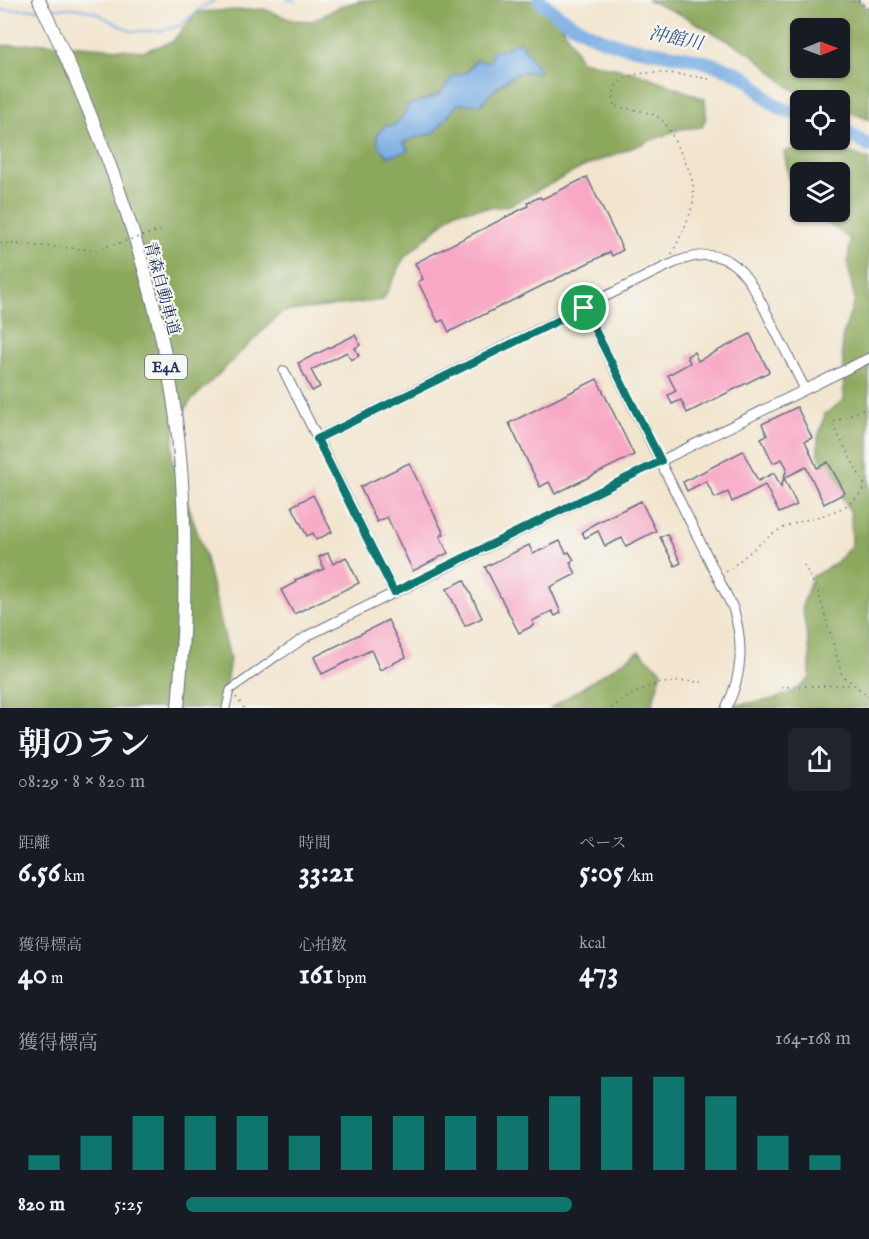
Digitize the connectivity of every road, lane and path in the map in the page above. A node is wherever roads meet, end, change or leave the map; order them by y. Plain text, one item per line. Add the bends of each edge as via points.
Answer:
1 (39, 0) edge
2 (858, 0) edge
3 (869, 10) edge
4 (710, 79) dead end
5 (165, 229) dead end
6 (0, 243) edge
7 (667, 266) junction
8 (584, 308) junction
9 (869, 358) edge
10 (284, 371) dead end
11 (804, 389) junction
12 (869, 411) edge
13 (317, 439) junction
14 (661, 461) junction
15 (804, 565) dead end
16 (718, 579) junction
17 (394, 592) junction
18 (279, 655) joint
19 (702, 682) dead end
20 (851, 685) junction
21 (781, 687) dead end
22 (231, 690) junction
23 (869, 697) edge
24 (178, 708) edge
25 (226, 708) edge
26 (244, 708) edge
27 (611, 708) edge
28 (726, 708) edge

1 - 24 highway, 青森自動車道 / E4A via 123,205 169,381 178,433 186,556
2 - 3 path
4 - 7 path via 638,73 622,79 614,92 615,106 656,116 665,123 694,180 692,212
5 - 6 path, bridge via 96,250
7 - 8 street
7 - 11 street via 700,255 726,260 738,267 748,276
8 - 13 street
8 - 14 street
9 - 11 street
10 - 13 street
11 - 14 street
12 - 16 path via 864,409 832,423 865,486 858,499 830,513 783,527
13 - 17 street
14 - 16 street
14 - 17 street
15 - 20 path via 833,635 838,666
16 - 28 street via 733,608 741,645 738,680
17 - 18 street via 309,635
18 - 22 street
19 - 27 path via 657,682
20 - 21 path
20 - 23 path
22 - 25 street
22 - 26 path

